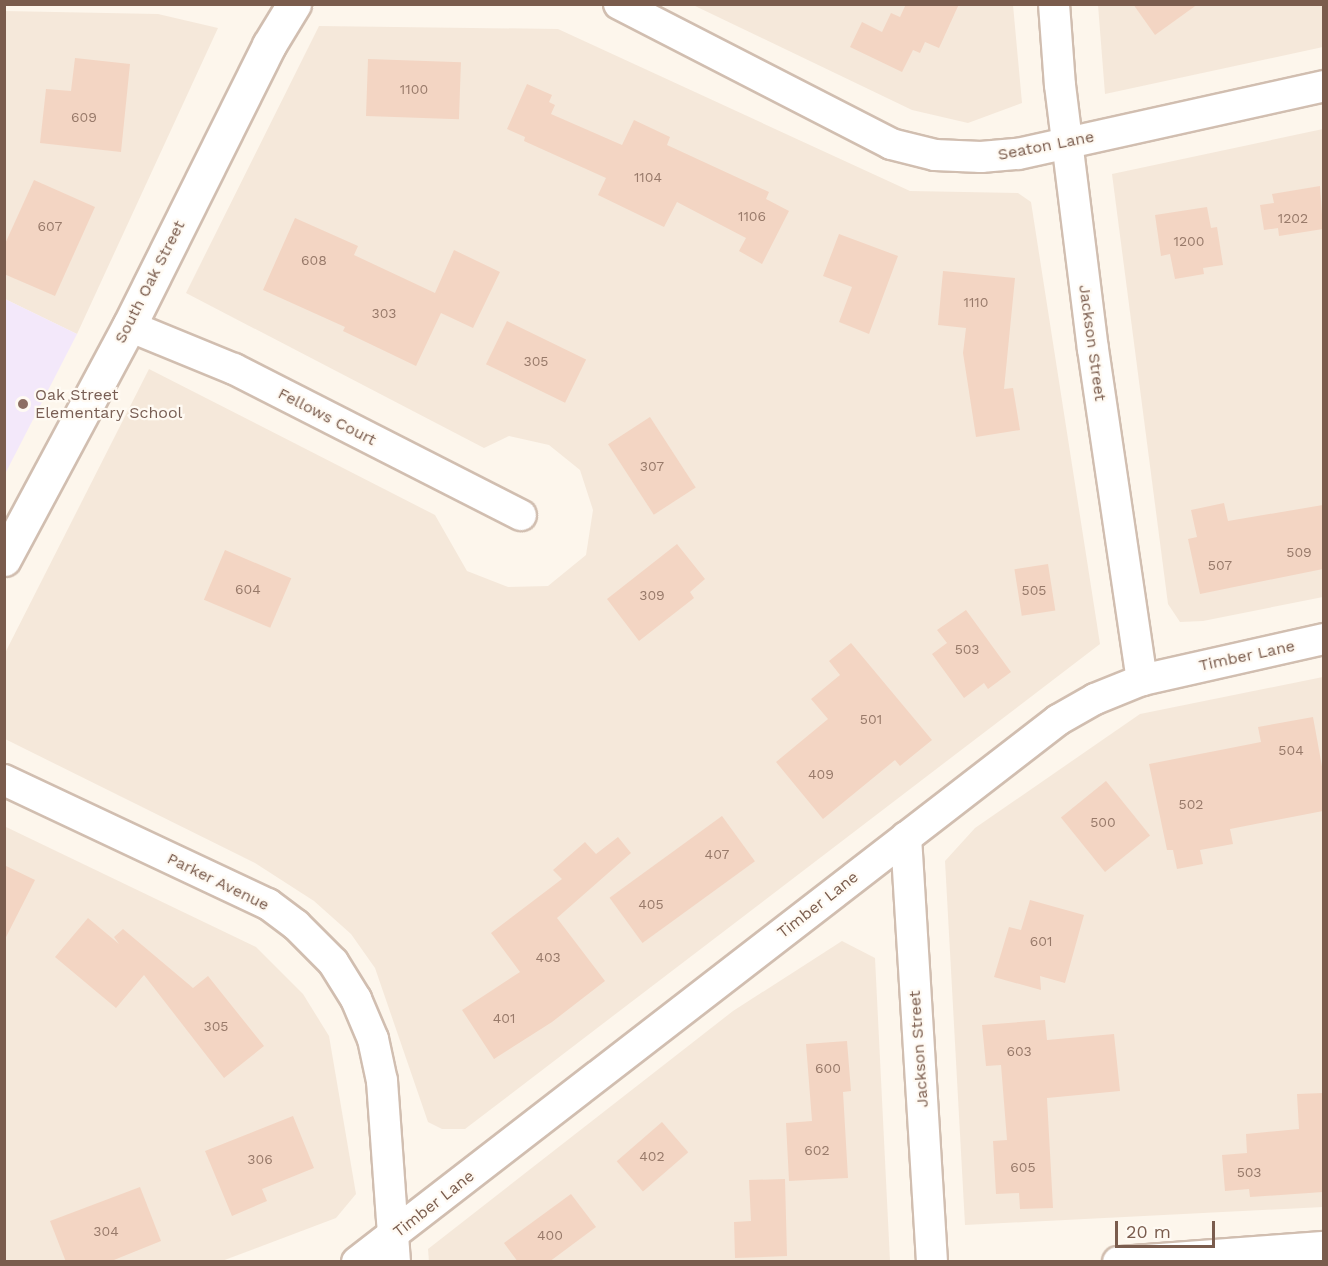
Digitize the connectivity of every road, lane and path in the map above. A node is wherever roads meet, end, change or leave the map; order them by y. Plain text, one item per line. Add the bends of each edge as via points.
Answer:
1 (294, 4) edge
2 (619, 4) edge
3 (1054, 4) edge
4 (1323, 86) edge
5 (1067, 143) junction
6 (129, 326) junction
7 (521, 515) dead end
8 (4, 559) edge
9 (1323, 639) edge
10 (1142, 680) junction
11 (4, 780) edge
12 (906, 837) junction
13 (1323, 1247) edge
14 (394, 1249) edge
15 (357, 1262) edge
16 (932, 1262) edge
17 (1118, 1262) edge

1 - 6 street, South Oak Street via 269,45
2 - 5 street, Seaton Lane via 891,144 935,154 981,157
3 - 5 street, Jackson Street
4 - 5 street, Seaton Lane
5 - 10 street, Jackson Street
6 - 7 street, Fellows Court via 234,369
6 - 8 street, South Oak Street
9 - 10 street, Timber Lane
10 - 12 street, Timber Lane via 1095,699 1058,720
11 - 14 street, Parker Avenue via 268,904 296,924 333,962 356,999 373,1039 382,1081
12 - 14 street, Timber Lane
12 - 16 street, Jackson Street
13 - 17 street
14 - 15 street, Timber Lane

